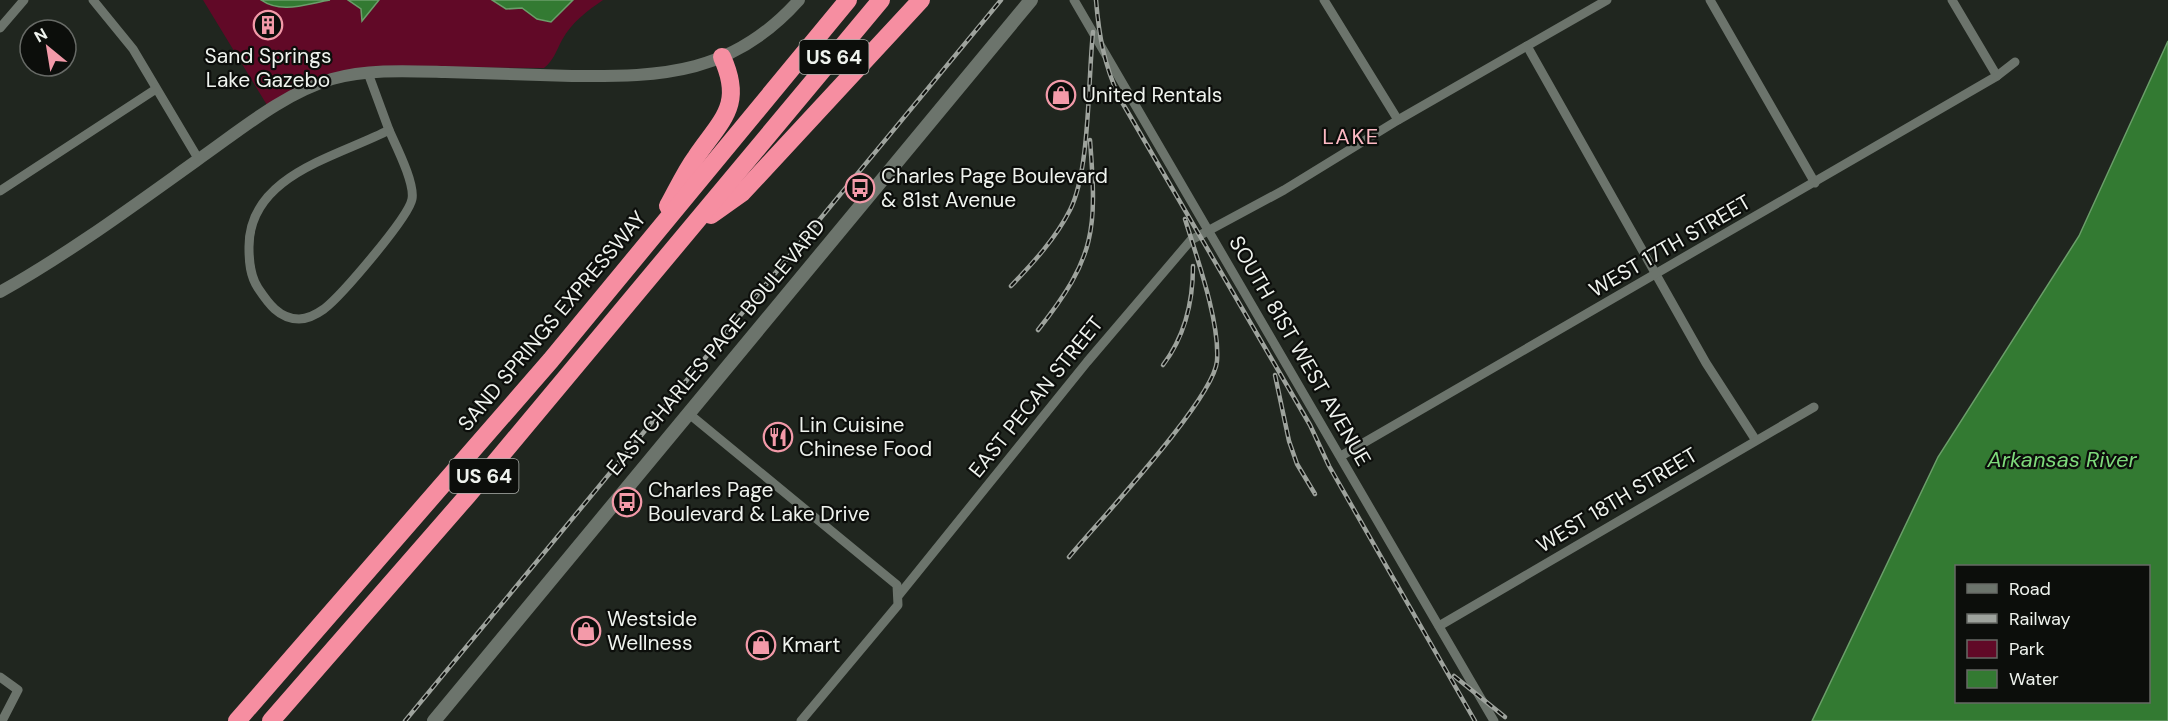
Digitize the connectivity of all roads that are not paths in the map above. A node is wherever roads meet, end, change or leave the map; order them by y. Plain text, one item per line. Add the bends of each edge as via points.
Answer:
1 (24, 0) edge
2 (93, 0) edge
3 (799, 0) edge
4 (848, 0) edge
5 (881, 0) edge
6 (921, 0) edge
7 (1031, 0) edge
8 (1074, 0) edge
9 (1324, 0) edge
10 (1607, 0) edge
11 (1710, 0) edge
12 (1952, 0) edge
13 (0, 28) edge
14 (1527, 46) junction
15 (722, 57) junction
16 (2015, 62) dead end
17 (368, 73) junction
18 (1996, 76) junction
19 (156, 89) junction
20 (1398, 120) junction
21 (389, 130) junction
22 (199, 160) junction
23 (1815, 183) junction
24 (0, 191) edge
25 (693, 227) junction
26 (1208, 231) junction
27 (648, 244) junction
28 (1657, 274) junction
29 (0, 292) edge
30 (1814, 407) dead end
31 (688, 413) junction
32 (1755, 439) junction
33 (1341, 456) junction
34 (899, 594) junction
35 (1439, 626) junction
36 (0, 677) edge
37 (2, 721) edge
38 (237, 721) edge
39 (271, 721) edge
40 (434, 721) edge
41 (801, 721) edge
42 (1494, 721) edge

1 - 13 street
2 - 19 street via 116,26
3 - 15 street via 775,24
4 - 27 highway, SAND SPRINGS EXPRESSWAY / US 64
5 - 25 highway, US 64
6 - 25 highway via 742,194
7 - 31 main road, EAST CHARLES PAGE BOULEVARD
8 - 26 street, SOUTH 81ST WEST AVENUE
9 - 20 street
10 - 14 street, EAST PECAN STREET
11 - 23 street
12 - 18 street
14 - 20 street, EAST PECAN STREET
14 - 28 street
15 - 17 street via 675,72 643,76
15 - 27 highway via 733,87 729,109 694,159
16 - 18 street, WEST 17TH STREET
17 - 21 street
17 - 22 street via 311,87 250,123
18 - 23 street, WEST 17TH STREET
19 - 22 street
19 - 24 street
20 - 26 street, EAST PECAN STREET
21 - 21 street via 300,171 272,192 253,217 250,270 264,296 281,315 308,318 323,309 362,269 409,207 412,188
22 - 29 street
23 - 28 street, WEST 17TH STREET
25 - 39 highway, US 64
26 - 33 street, SOUTH 81ST WEST AVENUE
26 - 34 street, EAST PECAN STREET via 1191,240
27 - 38 highway, SAND SPRINGS EXPRESSWAY / US 64
28 - 32 street via 1706,363
28 - 33 street, WEST 17TH STREET
30 - 32 street, WEST 18TH STREET
31 - 34 street via 889,578 897,585
31 - 40 main road, EAST CHARLES PAGE BOULEVARD
32 - 35 street, WEST 18TH STREET
33 - 35 street, SOUTH 81ST WEST AVENUE
34 - 41 street, EAST PECAN STREET via 898,605
35 - 42 street, SOUTH 81ST WEST AVENUE
36 - 37 street via 18,690

